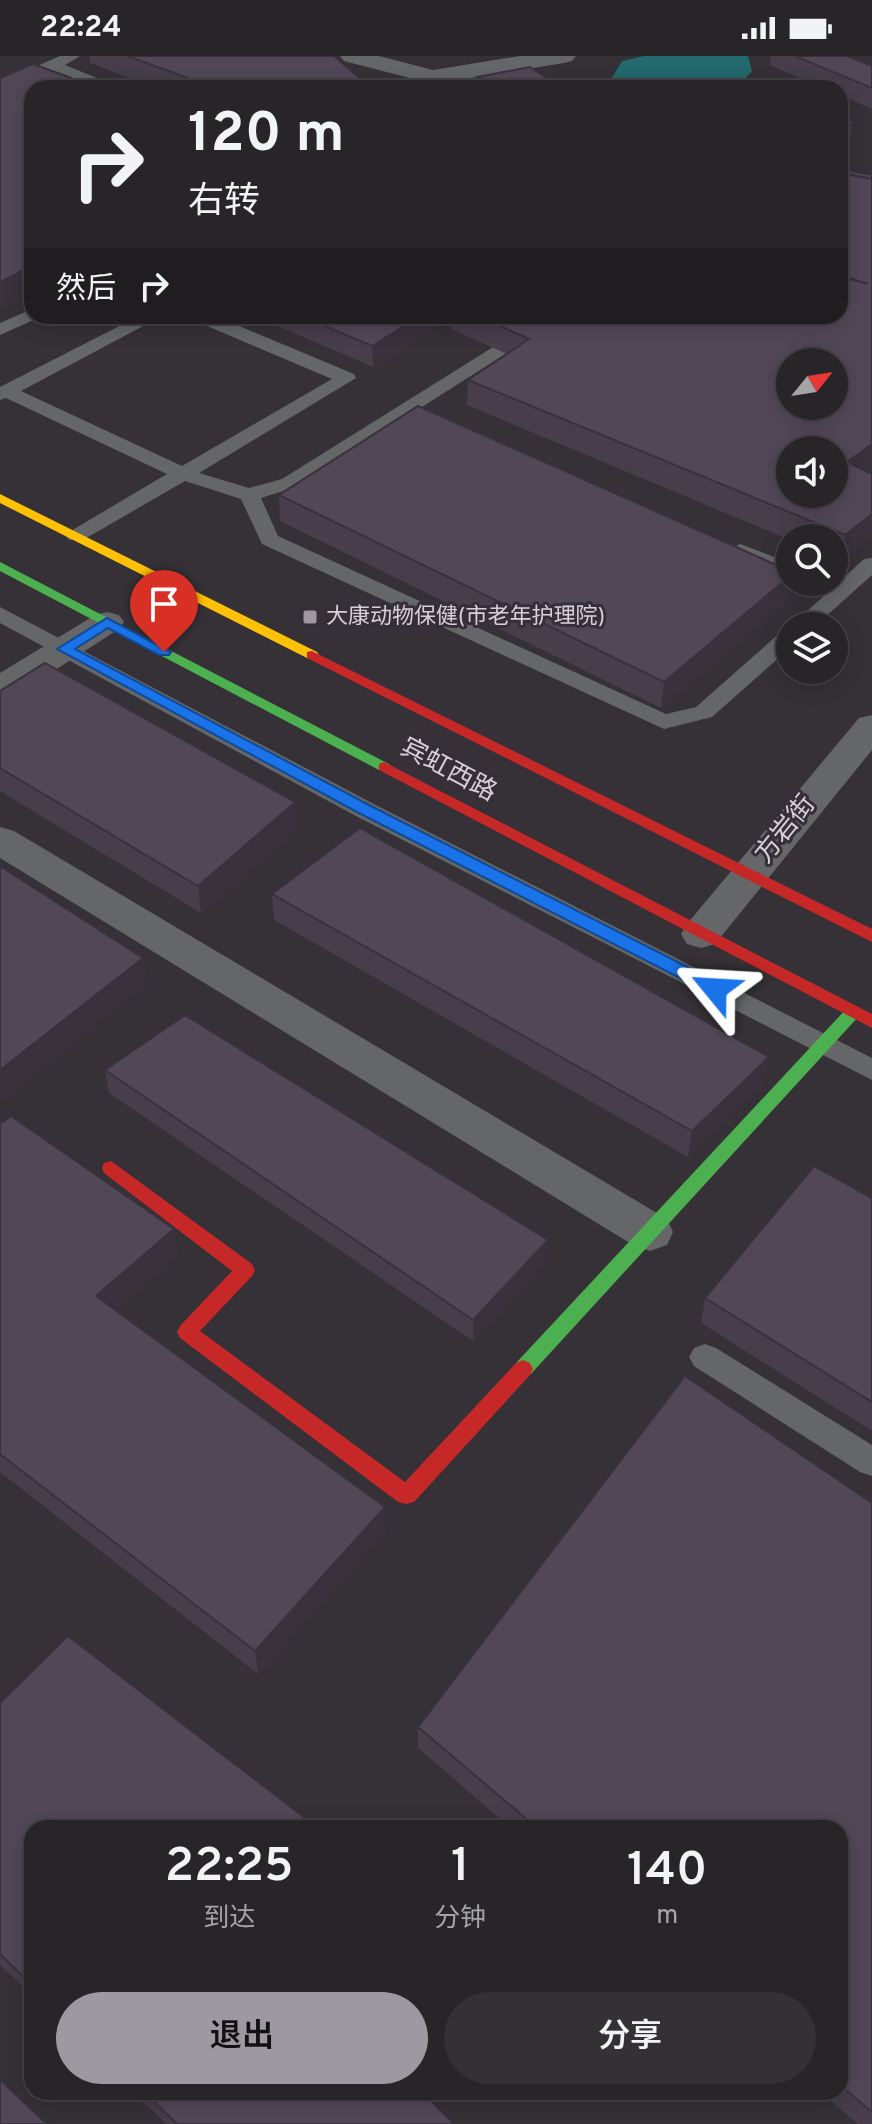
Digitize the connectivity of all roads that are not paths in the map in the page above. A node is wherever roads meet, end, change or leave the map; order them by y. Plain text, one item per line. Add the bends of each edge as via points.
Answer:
1 (73, 56) edge
2 (352, 56) edge
3 (564, 56) edge
4 (51, 65) junction
5 (91, 80) edge
6 (0, 87) edge
7 (24, 318) edge
8 (137, 324) edge
9 (218, 324) edge
10 (543, 324) edge
11 (0, 330) edge
12 (3, 393) edge
13 (408, 408) junction
14 (438, 421) edge
15 (183, 474) junction
16 (249, 495) junction
17 (0, 498) edge
18 (76, 536) junction
19 (717, 540) edge
20 (872, 564) edge
21 (776, 565) edge
22 (0, 566) edge
23 (848, 585) edge
24 (836, 596) edge
25 (818, 612) edge
26 (0, 614) edge
27 (107, 622) junction
28 (776, 648) edge
29 (64, 649) junction
30 (0, 689) edge
31 (872, 726) edge
32 (0, 840) edge
33 (749, 875) junction
34 (701, 934) junction
35 (872, 936) edge
36 (853, 1012) junction
37 (872, 1022) edge
38 (823, 1044) junction
39 (872, 1070) edge
40 (111, 1168) dead end
41 (650, 1232) junction
42 (705, 1357) dead end
43 (872, 1462) edge

1 - 4 lane
2 - 3 street via 433,77
4 - 5 lane
4 - 6 lane
7 - 11 lane
8 - 12 lane
9 - 15 lane via 347,378
10 - 13 lane
12 - 15 lane
13 - 14 lane
13 - 16 lane via 289,483
15 - 16 lane
15 - 18 lane
16 - 28 lane via 269,540 664,722 704,712
17 - 18 main road, 宾虹西路
18 - 33 main road, 宾虹西路
19 - 21 lane
20 - 23 lane
22 - 27 main road, 宾虹西路
24 - 25 lane
26 - 29 lane
27 - 29 street
27 - 34 main road, 宾虹西路
29 - 30 street
29 - 38 lane
31 - 33 street, 方岩街
32 - 41 street
33 - 34 street, 方岩街
33 - 35 main road, 宾虹西路
34 - 36 main road, 宾虹西路
36 - 37 main road, 宾虹西路
36 - 38 main road
38 - 39 lane
38 - 41 main road
40 - 41 main road via 245,1270 187,1332 406,1495
42 - 43 lane

